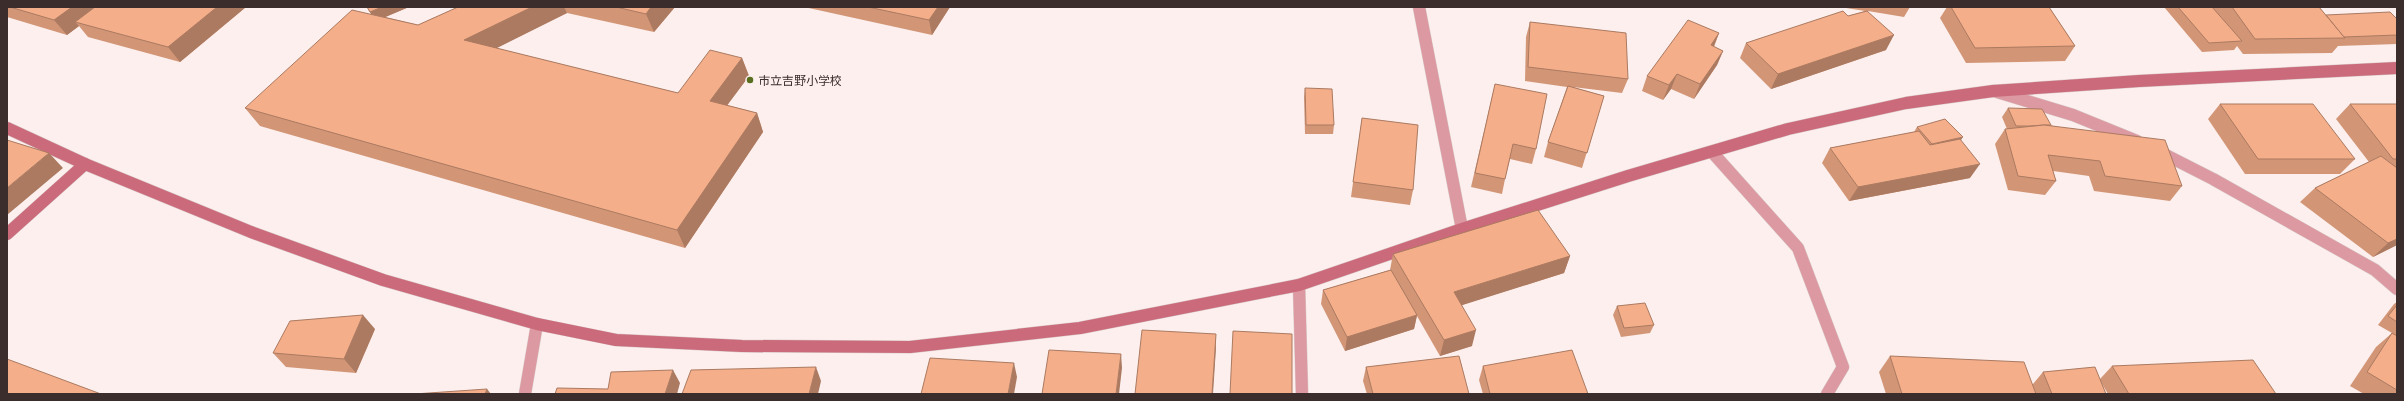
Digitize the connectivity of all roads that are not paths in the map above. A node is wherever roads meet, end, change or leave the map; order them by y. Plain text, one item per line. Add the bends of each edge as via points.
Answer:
1 (1419, 7) edge
2 (2397, 68) edge
3 (1993, 91) junction
4 (7, 128) edge
5 (1712, 152) junction
6 (85, 164) junction
7 (1462, 229) junction
8 (7, 234) edge
9 (1299, 285) junction
10 (2397, 289) edge
11 (537, 324) junction
12 (525, 394) edge
13 (1302, 394) edge
14 (1828, 394) edge

1 - 7 street
2 - 3 street
3 - 5 street via 1906,103 1788,129
3 - 10 street via 2073,115 2130,137 2213,179 2375,270
4 - 6 street
5 - 7 street
5 - 14 street via 1798,248 1843,367
6 - 8 street
6 - 11 street via 251,232 383,280
7 - 9 street
9 - 11 street via 1080,328 910,347 742,346 616,340
9 - 13 street
11 - 12 street

